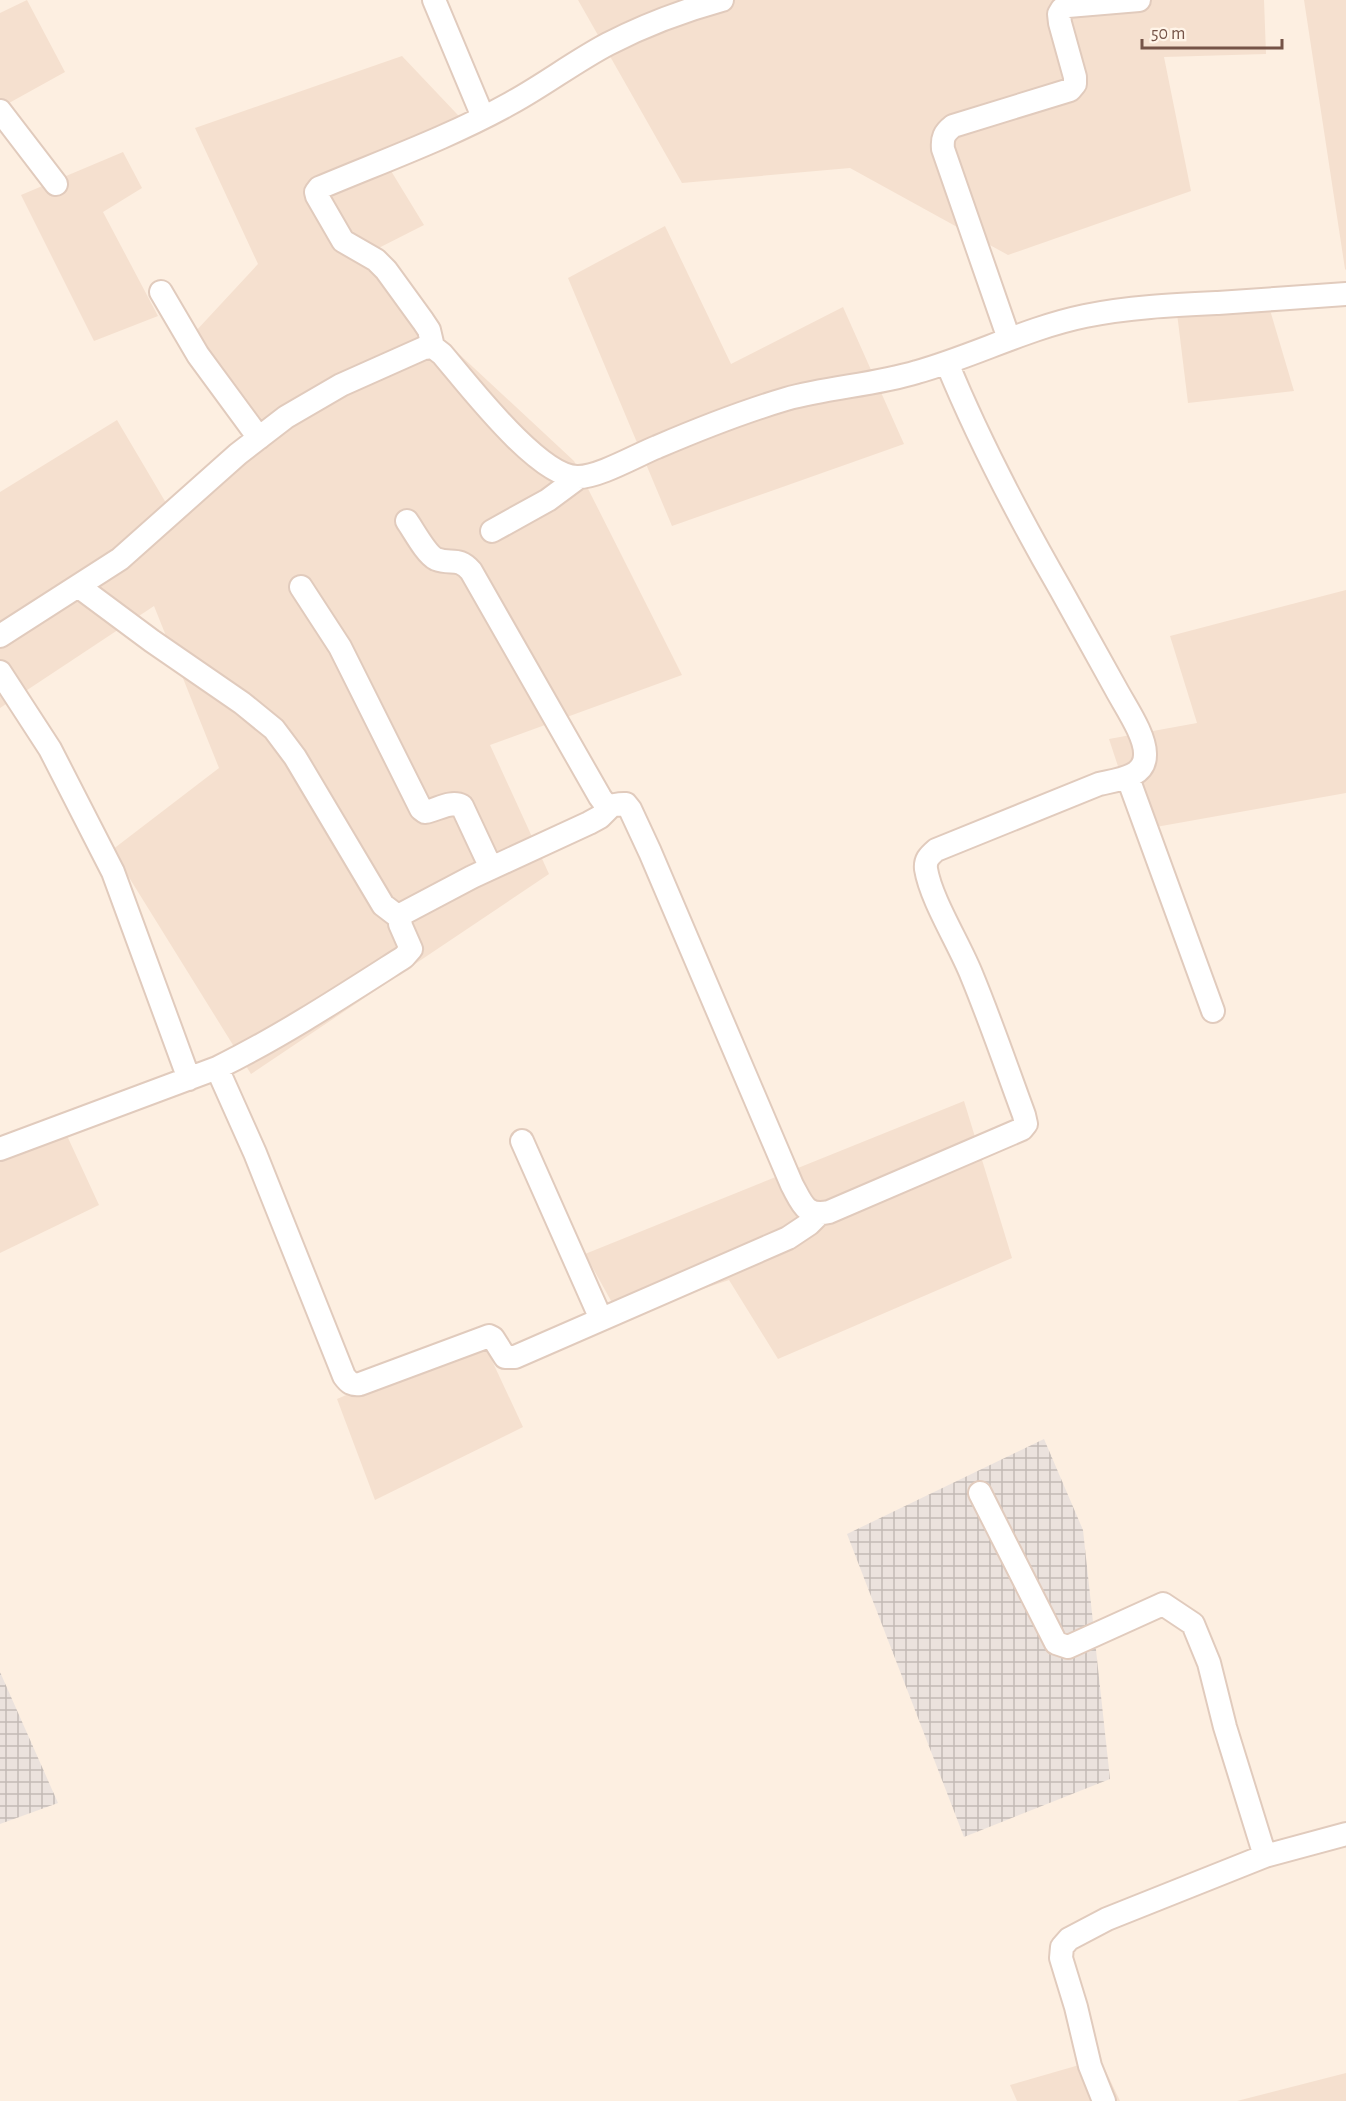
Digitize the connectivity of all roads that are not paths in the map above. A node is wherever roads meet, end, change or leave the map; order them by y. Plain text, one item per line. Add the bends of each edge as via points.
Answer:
1 (434, 0) edge
2 (1139, 0) edge
3 (716, 1) edge
4 (0, 111) edge
5 (483, 117) junction
6 (56, 184) dead end
7 (161, 292) dead end
8 (1346, 294) edge
9 (1009, 339) junction
10 (433, 347) junction
11 (947, 363) junction
12 (259, 438) junction
13 (579, 477) junction
14 (407, 521) dead end
15 (492, 531) dead end
16 (78, 586) junction
17 (301, 587) dead end
18 (0, 636) edge
19 (0, 672) edge
20 (1128, 778) junction
21 (610, 807) junction
22 (491, 868) junction
23 (400, 918) junction
24 (1213, 1011) dead end
25 (217, 1068) junction
26 (189, 1079) junction
27 (522, 1141) dead end
28 (0, 1149) edge
29 (819, 1214) junction
30 (601, 1319) junction
31 (980, 1493) dead end
32 (1346, 1834) edge
33 (1265, 1856) junction
34 (1104, 2101) edge

1 - 5 street
2 - 9 street via 1062,9 1060,23 1075,77 1070,90 952,126 945,132 942,140 947,159
3 - 5 street via 626,35
4 - 6 street
5 - 10 street via 316,192 344,241 386,270 429,330
7 - 12 street via 198,355
8 - 9 street via 1128,309 1086,315
9 - 11 street
10 - 12 street via 340,385
10 - 13 street via 502,425 546,464
11 - 13 street via 764,406
11 - 20 street via 990,456 1140,737 1146,757 1138,772
12 - 16 street via 120,559
13 - 15 street via 548,500
14 - 21 street via 429,554 464,563 471,572 600,797
16 - 18 street
16 - 23 street via 274,729 295,757 383,905
17 - 22 street via 340,647 421,809 425,812 453,803 462,806
19 - 26 street via 50,749 113,872
20 - 24 street
20 - 29 street via 1100,784 929,856 927,872 936,897 972,975 1026,1124 843,1207
21 - 22 street via 589,823
21 - 29 street via 626,804 630,809 792,1185 810,1213
22 - 23 street
23 - 25 street via 411,949 405,957 308,1018
25 - 26 street
25 - 30 street via 348,1382 360,1384 489,1336 505,1357 515,1357
26 - 28 street
27 - 30 street
29 - 30 street via 788,1238
31 - 33 street via 1056,1642 1068,1647 1163,1604 1193,1624 1209,1663
32 - 33 street
33 - 34 street via 1107,1919 1069,1939 1062,1947 1061,1958 1090,2066

